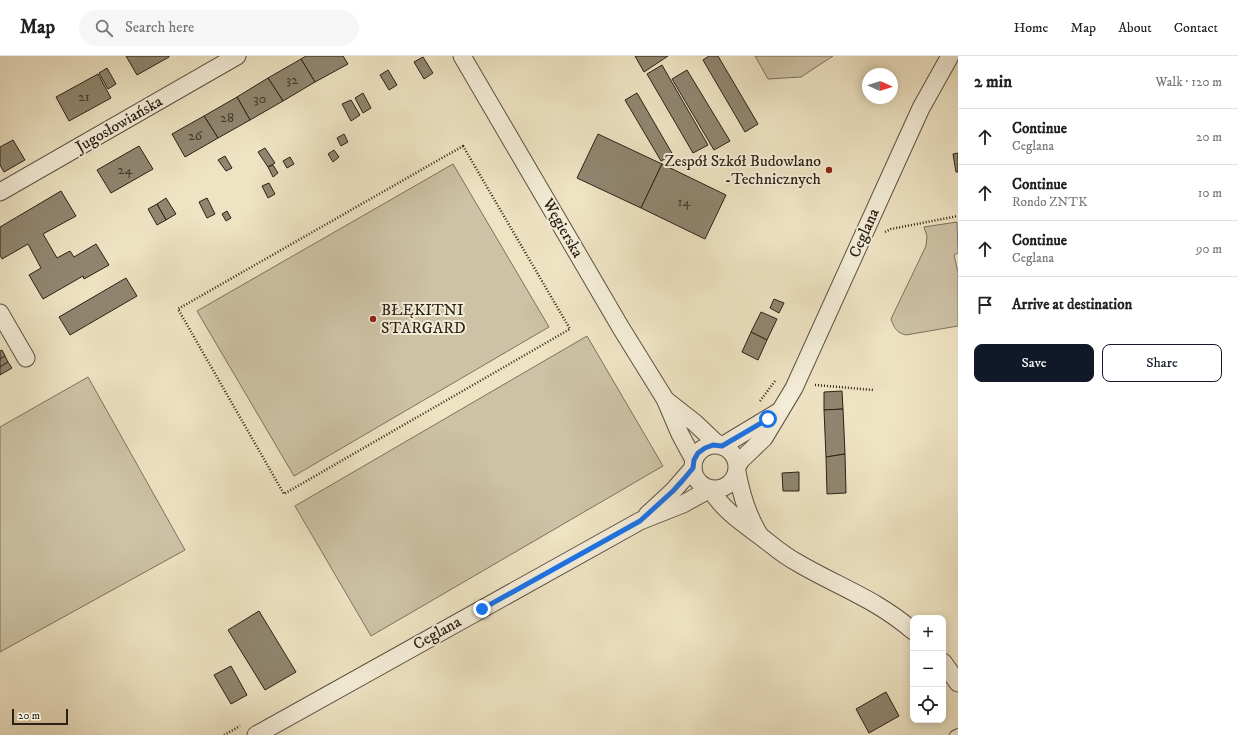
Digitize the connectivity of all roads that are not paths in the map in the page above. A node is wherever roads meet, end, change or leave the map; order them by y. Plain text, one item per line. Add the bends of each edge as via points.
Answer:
1 (237, 56) edge
2 (462, 56) edge
3 (950, 56) edge
4 (0, 192) edge
5 (0, 312) edge
6 (26, 358) dead end
7 (665, 399) junction
8 (780, 411) junction
9 (722, 446) junction
10 (694, 464) junction
11 (737, 468) junction
12 (710, 489) junction
13 (640, 521) junction
14 (761, 537) junction
15 (910, 628) edge
16 (946, 666) edge
17 (958, 682) edge
18 (958, 732) edge
19 (256, 735) edge
20 (954, 735) edge

1 - 4 street, Jugosłowiańska
2 - 7 street, Węgierska
3 - 8 street, Ceglana via 921,108 805,367
5 - 6 street
7 - 9 street, Węgierska
7 - 10 street, Węgierska
8 - 9 street, Ceglana
8 - 11 street, Ceglana via 764,438 741,460
9 - 10 street via 713,445 705,448 698,453
9 - 11 street via 735,456
10 - 12 street via 694,475 703,486
10 - 13 street, Ceglana via 673,491
11 - 12 street via 735,478 724,488
11 - 14 street via 746,505 753,525
12 - 13 street, Ceglana via 683,504
12 - 14 street via 731,515
13 - 19 street, Ceglana
14 - 15 street via 778,552 875,603
16 - 17 street
18 - 20 lane

